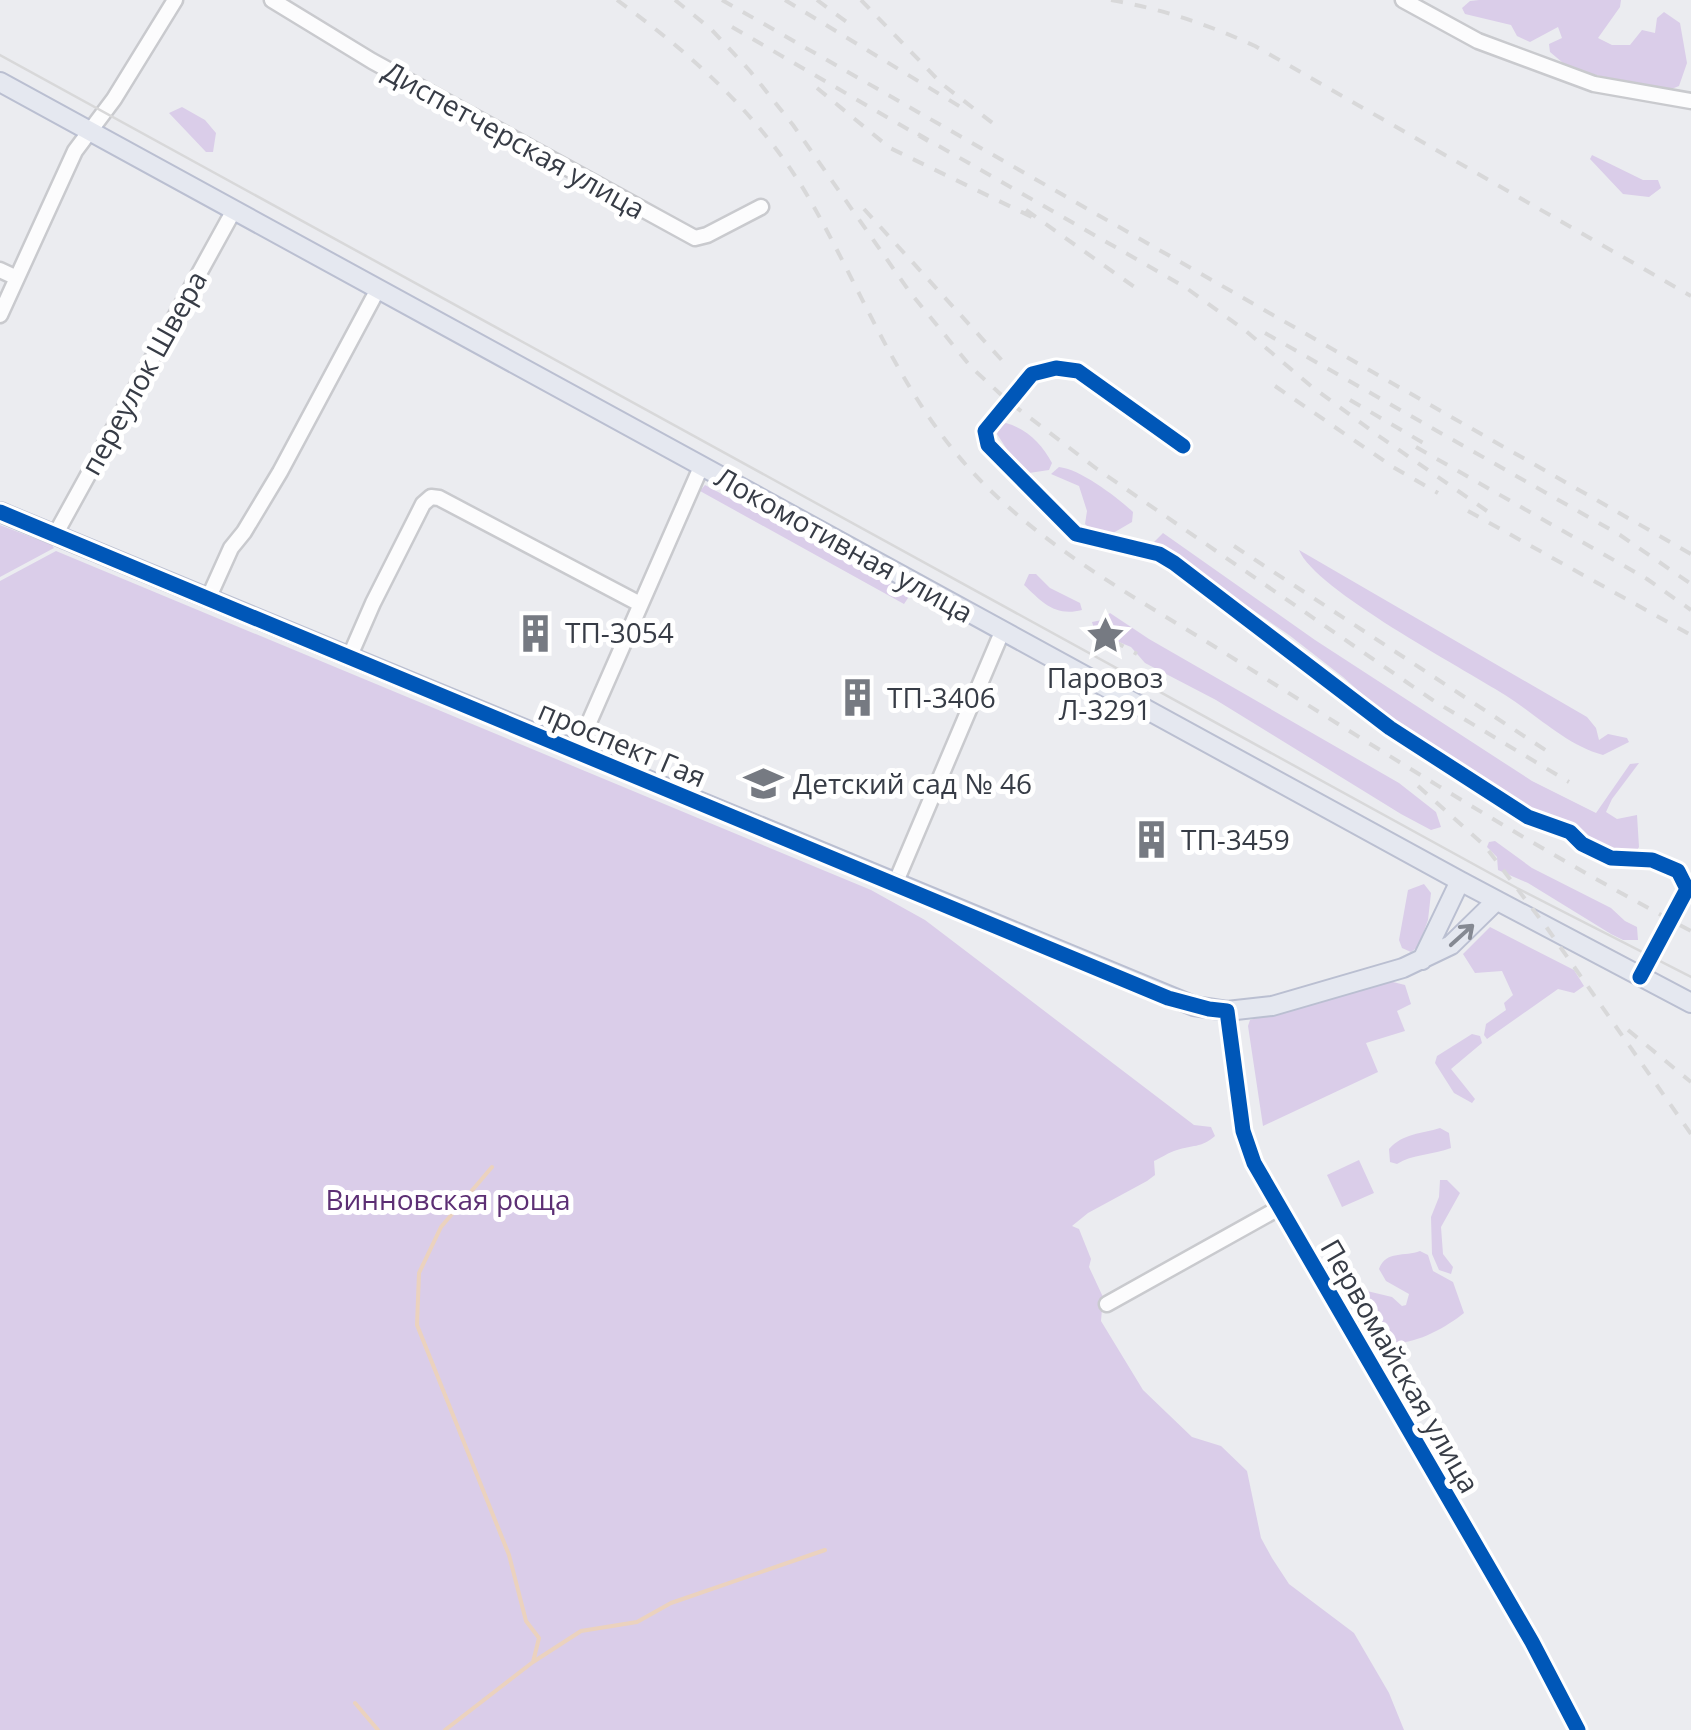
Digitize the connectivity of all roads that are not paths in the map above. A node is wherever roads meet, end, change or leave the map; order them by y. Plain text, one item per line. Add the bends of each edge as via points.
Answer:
1 (175, 0) edge
2 (272, 0) edge
3 (1403, 0) edge
4 (0, 82) edge
5 (1691, 101) edge
6 (91, 132) junction
7 (761, 207) dead end
8 (234, 210) junction
9 (0, 270) edge
10 (17, 278) junction
11 (378, 289) junction
12 (0, 314) edge
13 (1184, 446) dead end
14 (701, 467) junction
15 (0, 512) edge
16 (55, 536) junction
17 (208, 599) junction
18 (640, 604) junction
19 (1002, 632) junction
20 (350, 658) junction
21 (576, 752) junction
22 (1460, 882) junction
23 (894, 884) junction
24 (1496, 901) junction
25 (1422, 960) junction
26 (1640, 977) junction
27 (1691, 1003) edge
28 (1227, 1011) junction
29 (1279, 1208) junction
30 (1107, 1304) dead end
31 (1578, 1730) edge

1 - 6 street
2 - 7 street, Диспетчерская улица via 695,238
3 - 5 street via 1478,41 1594,84
4 - 6 main road, Локомотивная улица
6 - 8 main road, Локомотивная улица
6 - 10 street
8 - 11 main road, Локомотивная улица
8 - 16 street, переулок Швера
9 - 10 street
10 - 12 street
11 - 14 main road, Локомотивная улица
11 - 17 street
13 - 26 street via 1078,370 1056,368 1032,374 986,431 988,445 1076,534 1174,563 1390,728 1528,817 1612,858 1652,860 1678,871 1687,890
14 - 18 street
14 - 19 main road, Локомотивная улица
15 - 16 main road, проспект Гая
16 - 17 main road, проспект Гая
17 - 20 main road, проспект Гая
18 - 20 street via 431,498 372,603
18 - 21 street
19 - 22 main road, Локомотивная улица
19 - 23 street
20 - 21 main road, проспект Гая
21 - 23 main road, проспект Гая
22 - 24 main road, Локомотивная улица
22 - 25 main road
23 - 28 main road, проспект Гая via 1168,998
25 -> 24 main road, проспект Гая via 1450,945
24 - 26 main road, Локомотивная улица
25 - 28 main road, проспект Гая via 1272,1006
26 - 27 main road, Локомотивная улица
28 - 29 street, Первомайская улица via 1244,1134
29 - 30 street
29 - 31 street, Первомайская улица

